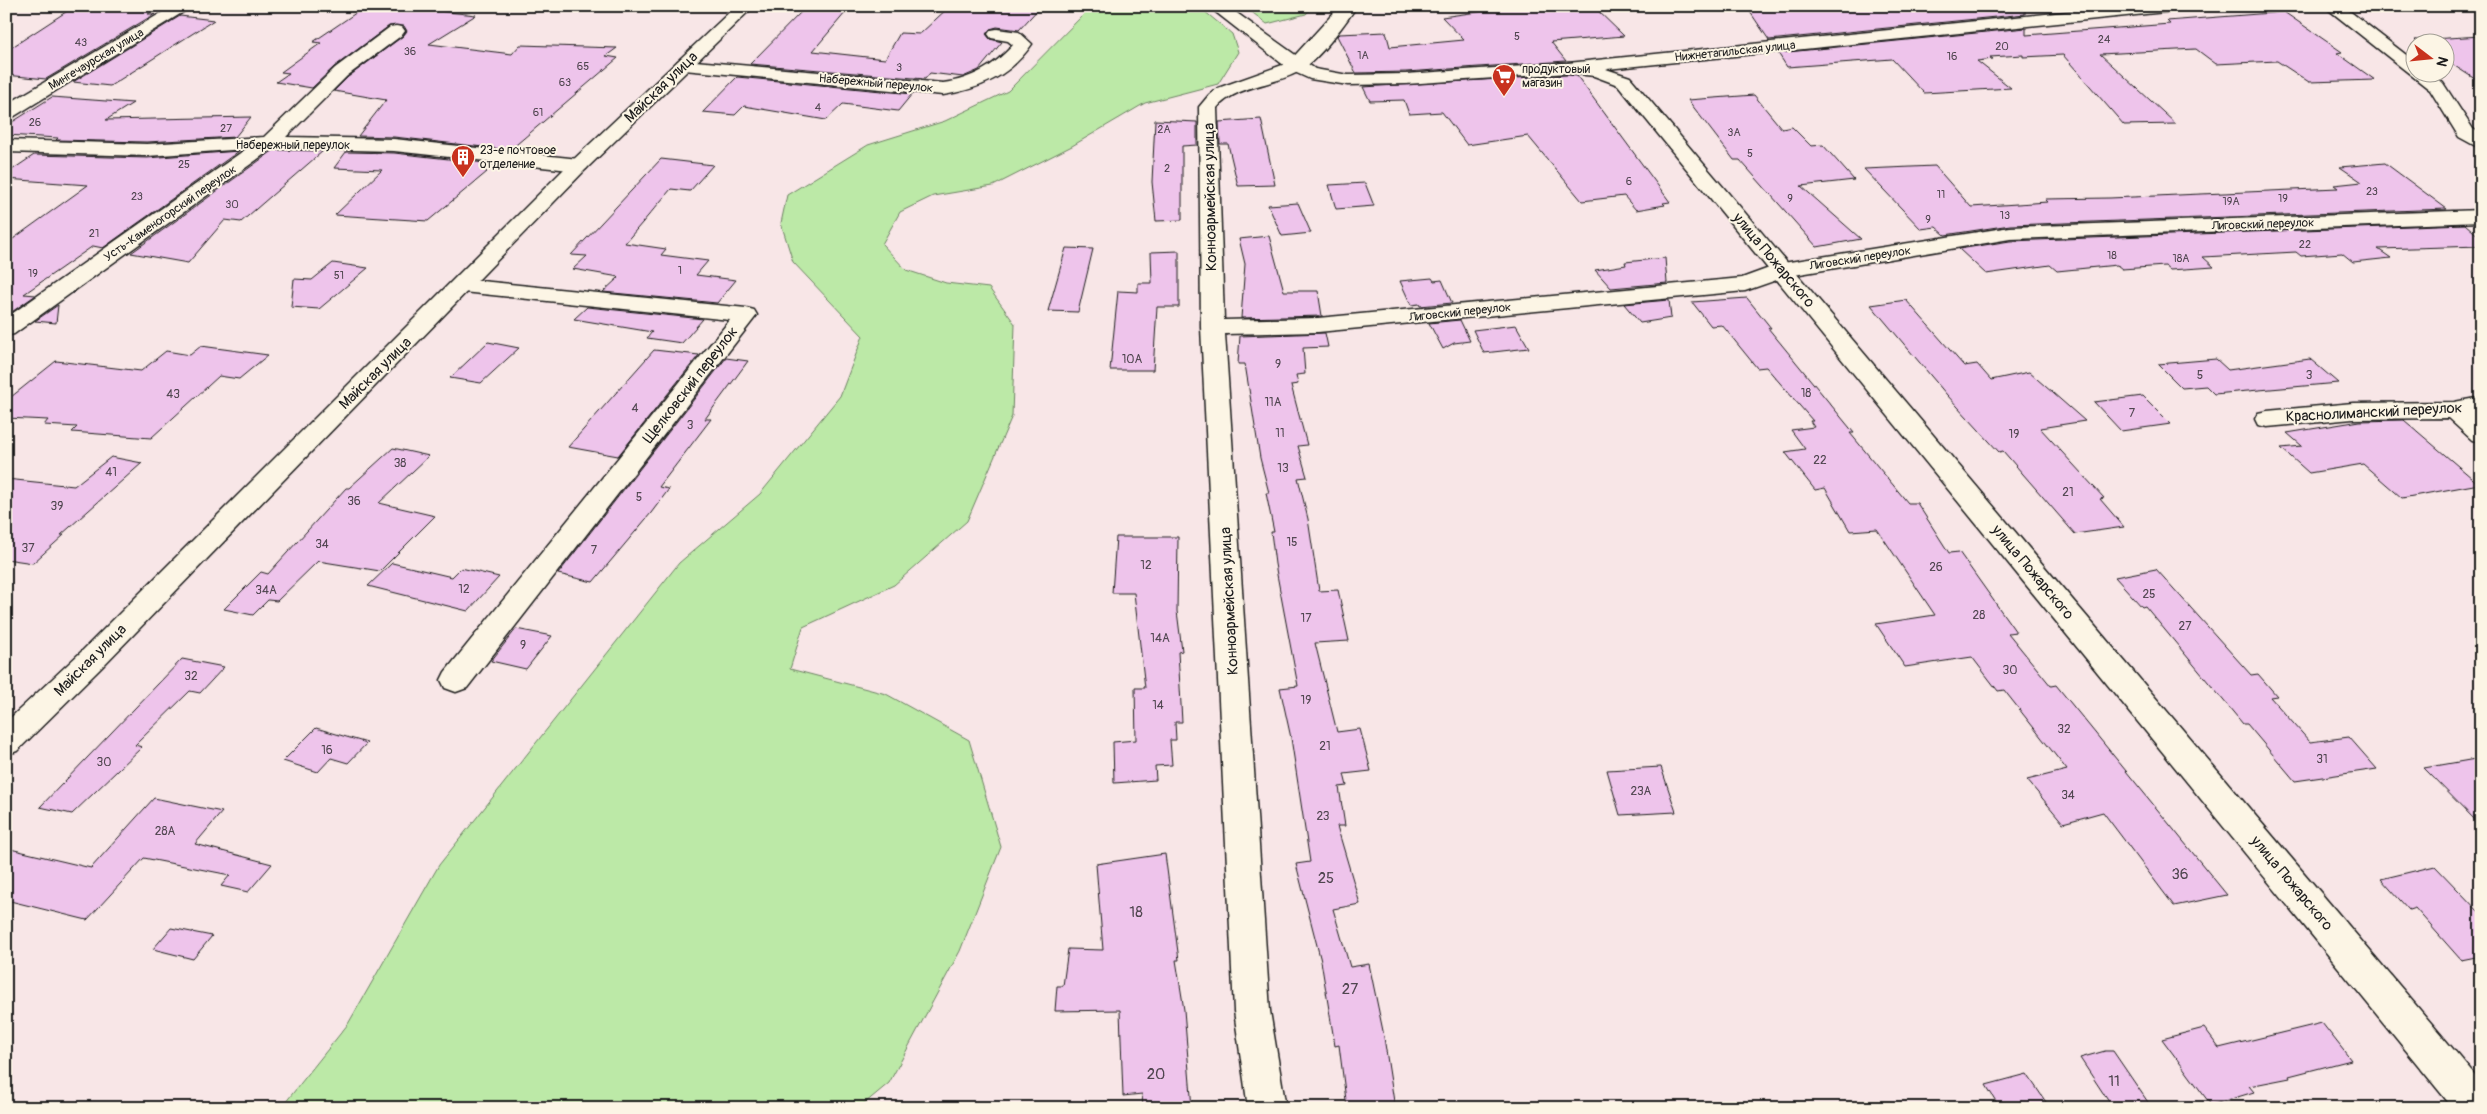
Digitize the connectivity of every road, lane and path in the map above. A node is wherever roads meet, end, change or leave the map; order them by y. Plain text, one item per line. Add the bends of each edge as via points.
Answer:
1 (185, 6) edge
2 (746, 6) edge
3 (1216, 6) edge
4 (1349, 6) edge
5 (2175, 6) edge
6 (2332, 6) edge
7 (396, 31) dead end
8 (997, 34) dead end
9 (2404, 61) edge
10 (684, 65) junction
11 (1296, 66) junction
12 (1568, 68) junction
13 (2431, 82) edge
14 (6, 112) edge
15 (269, 142) junction
16 (2481, 143) edge
17 (6, 146) edge
18 (579, 165) junction
19 (2481, 216) edge
20 (1783, 270) junction
21 (461, 286) junction
22 (1213, 327) junction
23 (6, 329) edge
24 (2481, 405) edge
25 (2454, 410) junction
26 (2266, 419) dead end
27 (2481, 434) edge
28 (456, 680) dead end
29 (6, 742) edge
30 (2478, 1107) edge
31 (1268, 1108) edge

1 - 14 street, Мингечаурская улица
2 - 10 street, Майская улица
3 - 11 street, Нижнетагильская улица
4 - 11 street
5 - 12 street, Нижнетагильская улица
6 - 9 street
7 - 15 street, Усть-Каменогорский переулок via 341,72
8 - 10 street, Набережный переулок via 1013,36 1023,44 1004,66 986,78 943,89
10 - 18 street, Майская улица
11 - 12 street, Нижнетагильская улица via 1310,74 1348,80
11 - 22 street, Конноармейская улица via 1215,96 1208,107
12 - 20 street, улица Пожарского via 1597,71 1624,81
13 - 16 street via 2466,133
15 - 17 street, Набережный переулок via 147,150
15 - 18 street, Набережный переулок via 394,145
15 - 23 street, Усть-Каменогорский переулок
18 - 21 street, Майская улица
19 - 20 street, Лиговский переулок via 2010,233
20 - 22 street, Лиговский переулок via 1745,284 1318,325
20 - 30 street, улица Пожарского
21 - 28 street, Щелковский переулок via 746,315
21 - 29 street, Майская улица
22 - 31 street, Конноармейская улица via 1252,1010
24 - 25 street, Краснолиманский переулок
25 - 26 street, Краснолиманский переулок via 2353,412
25 - 27 street

